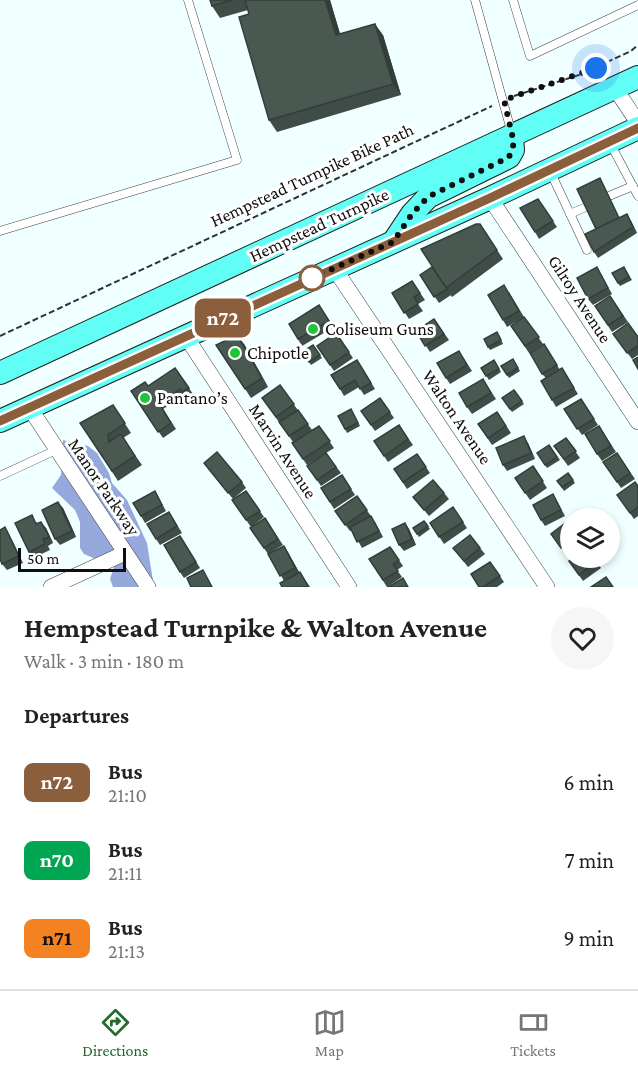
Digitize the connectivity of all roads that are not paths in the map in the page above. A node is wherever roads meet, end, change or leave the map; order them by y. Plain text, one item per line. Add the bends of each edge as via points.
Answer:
1 (188, 0) edge
2 (476, 0) edge
3 (513, 0) edge
4 (638, 5) edge
5 (638, 77) edge
6 (615, 88) junction
7 (638, 123) edge
8 (638, 128) edge
9 (512, 135) junction
10 (609, 142) junction
11 (549, 170) junction
12 (633, 186) junction
13 (638, 195) edge
14 (609, 196) edge
15 (490, 198) junction
16 (586, 207) edge
17 (570, 214) junction
18 (0, 231) edge
19 (393, 242) junction
20 (587, 250) edge
21 (334, 268) junction
22 (185, 335) junction
23 (3, 371) edge
24 (29, 407) junction
25 (0, 421) edge
26 (638, 422) edge
27 (56, 450) junction
28 (0, 476) edge
29 (125, 552) junction
30 (51, 587) edge
31 (148, 587) edge
32 (349, 587) edge
33 (547, 587) edge

1 - 18 lane via 237,160
2 - 9 lane
3 - 4 lane via 530,56
5 - 6 main road, Hempstead Turnpike
6 - 7 street
6 - 9 main road, Hempstead Turnpike
8 - 10 main road
9 - 19 main road via 513,150 509,157 428,197
9 - 23 main road, Hempstead Turnpike
10 - 11 main road
10 - 12 lane
11 - 15 main road
11 - 17 lane
12 - 13 lane
12 - 14 lane
15 - 19 main road
15 - 26 street, Gilroy Avenue
16 - 17 lane
17 - 20 lane
19 - 21 main road
21 - 22 main road
21 - 33 street, Walton Avenue
22 - 24 main road
22 - 32 street, Marvin Avenue
24 - 25 main road
24 - 27 street, Manor Parkway
27 - 28 lane
27 - 29 street, Manor Parkway
29 - 30 street
29 - 31 street, Manor Parkway

